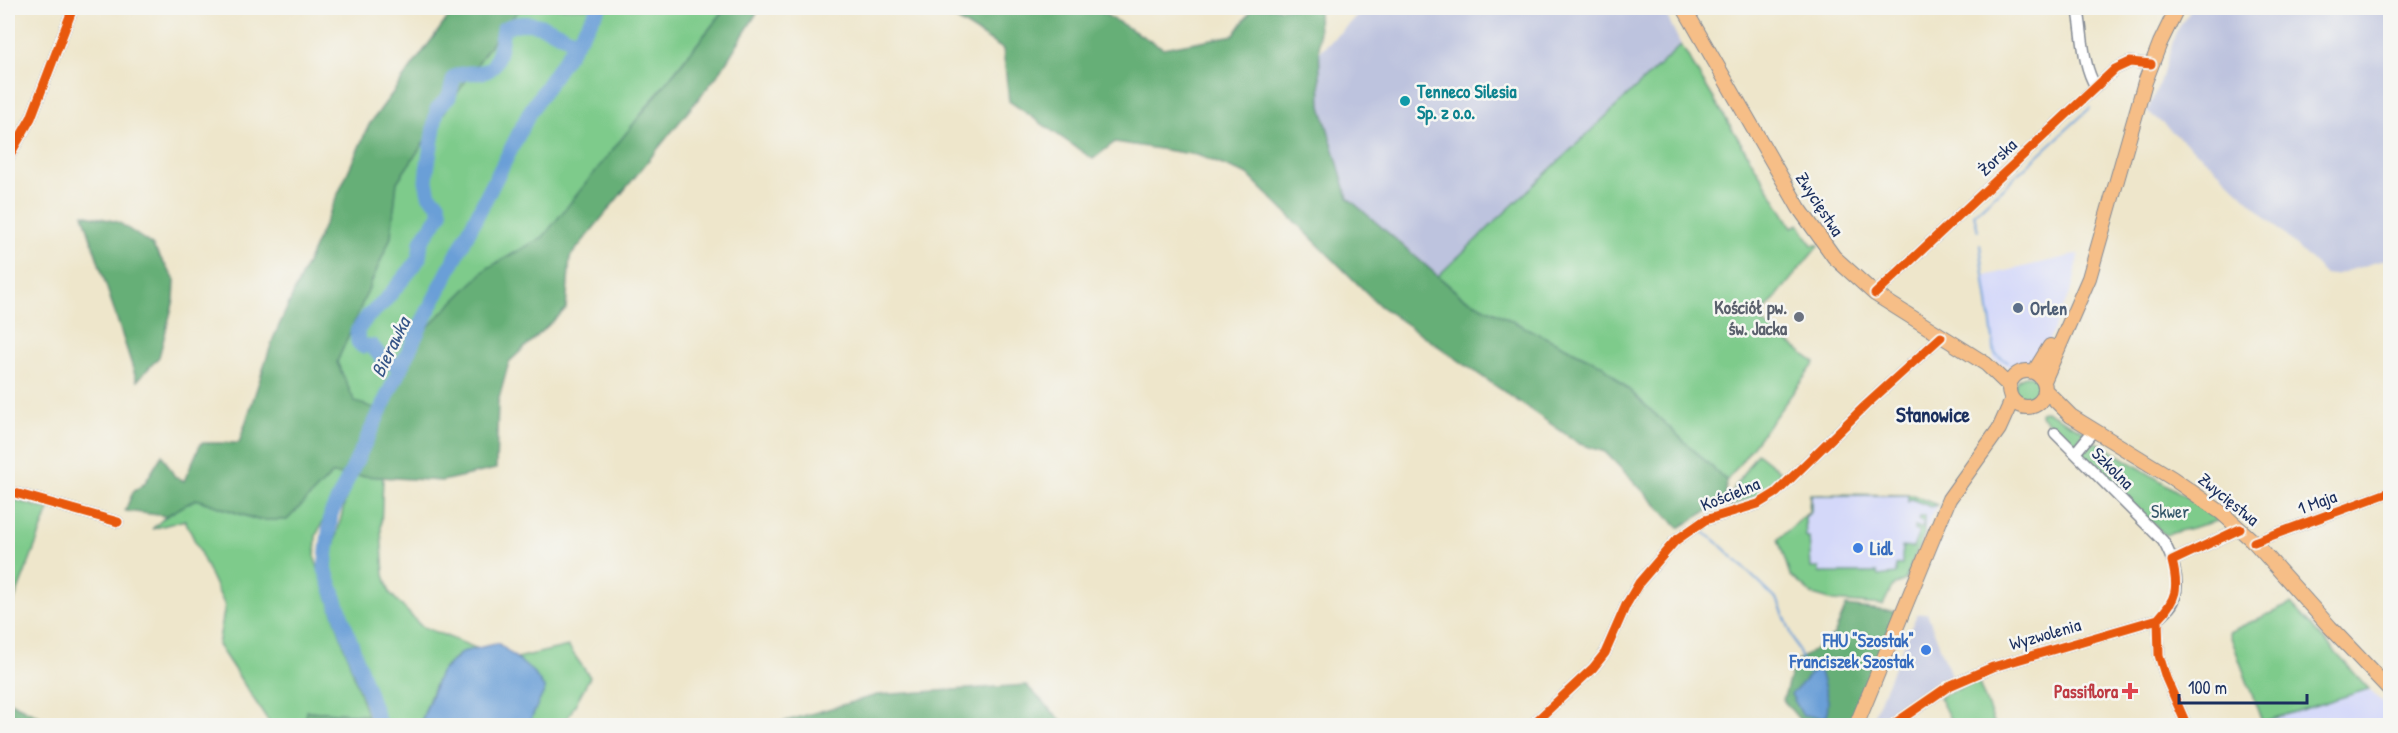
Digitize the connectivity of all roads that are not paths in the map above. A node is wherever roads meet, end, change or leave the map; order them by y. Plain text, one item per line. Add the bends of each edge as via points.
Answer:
1 (73, 8) edge
2 (1684, 8) edge
3 (2078, 8) edge
4 (2177, 8) edge
5 (2151, 64) junction
6 (2096, 87) junction
7 (8, 158) edge
8 (1875, 294) junction
9 (1941, 337) junction
10 (2041, 381) junction
11 (2015, 392) junction
12 (2037, 404) junction
13 (2071, 416) junction
14 (2094, 430) junction
15 (2055, 433) dead end
16 (2075, 453) junction
17 (8, 491) edge
18 (2391, 492) edge
19 (118, 522) dead end
20 (2240, 529) junction
21 (2254, 542) junction
22 (2172, 561) junction
23 (2158, 620) junction
24 (2391, 690) edge
25 (1531, 726) edge
26 (1856, 726) edge
27 (1891, 726) edge
28 (2187, 726) edge

1 - 7 street via 31,118
2 - 8 main road, Zwycięstwa via 1814,231 1844,268
3 - 6 street via 2087,67
4 - 5 main road
5 - 6 street, Żorska via 2130,62 2115,69
5 - 10 main road via 2089,278
6 - 8 street, Żorska
8 - 9 main road, Zwycięstwa
9 - 11 main road, Zwycięstwa via 1986,364 1997,366
9 - 25 street, Kościelna via 1776,493 1758,504 1705,520 1675,541 1639,583 1605,653
10 - 11 main road via 2021,372
10 - 12 main road via 2043,398
10 - 13 main road, Zwycięstwa
11 - 12 main road via 2028,407
11 - 26 main road via 1999,429 1949,499
12 - 13 main road, Zwycięstwa
13 - 14 main road, Zwycięstwa
14 - 16 street, Szkolna
14 - 20 main road, Zwycięstwa via 2190,489
15 - 16 street, Szkolna
16 - 22 street, Szkolna via 2163,541
17 - 19 street
18 - 21 street, 1 Maja
20 - 21 main road, Zwycięstwa
20 - 22 street
21 - 24 main road, Zwycięstwa
22 - 23 street via 2175,597
23 - 27 street, Wyzwolenia via 1993,667 1949,686
23 - 28 street via 2159,655

